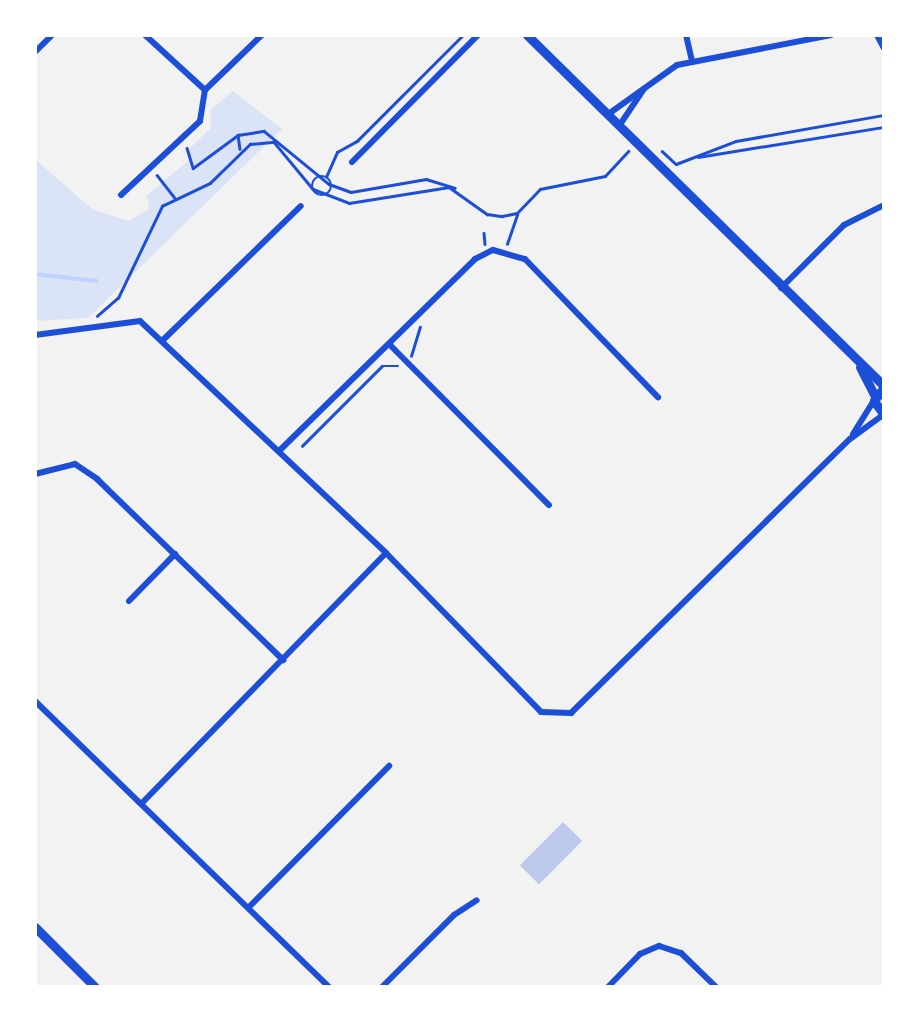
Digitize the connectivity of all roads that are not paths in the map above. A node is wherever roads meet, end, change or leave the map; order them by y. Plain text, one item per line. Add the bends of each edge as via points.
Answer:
1 (52, 35) edge
2 (145, 35) edge
3 (262, 35) edge
4 (478, 35) edge
5 (527, 35) edge
6 (687, 35) edge
7 (831, 35) edge
8 (877, 35) edge
9 (820, 36) edge
10 (884, 48) edge
11 (35, 52) edge
12 (692, 60) junction
13 (645, 88) junction
14 (205, 90) junction
15 (607, 115) junction
16 (619, 127) junction
17 (352, 162) dead end
18 (121, 195) dead end
19 (884, 205) edge
20 (300, 206) dead end
21 (781, 288) junction
22 (35, 335) edge
23 (163, 340) junction
24 (390, 344) junction
25 (859, 365) junction
26 (884, 386) edge
27 (659, 397) dead end
28 (874, 399) junction
29 (883, 415) edge
30 (850, 439) junction
31 (279, 452) junction
32 (35, 474) edge
33 (549, 505) dead end
34 (386, 553) junction
35 (175, 554) junction
36 (129, 601) dead end
37 (282, 660) junction
38 (35, 701) edge
39 (389, 766) dead end
40 (142, 803) junction
41 (477, 900) dead end
42 (249, 907) junction
43 (35, 927) edge
44 (95, 987) edge
45 (329, 987) edge
46 (382, 987) edge
47 (608, 987) edge
48 (716, 987) edge

1 - 11 street
2 - 14 street
3 - 14 street
4 - 17 street
5 - 15 main road
6 - 12 street
7 - 9 street
8 - 10 street
9 - 12 street
12 - 13 street
13 - 15 street
13 - 16 street
14 - 18 street via 200,121
15 - 16 main road
16 - 21 main road
19 - 21 street via 844,225
20 - 23 street
21 - 25 main road
22 - 23 street via 140,321
23 - 31 street
24 - 27 street via 475,259 507,250 525,259
24 - 31 street
24 - 33 street
25 - 26 main road
25 - 28 main road
26 - 28 main road
28 - 29 main road
28 - 30 street
29 - 30 street
30 - 34 street via 571,713 541,712
31 - 34 street
32 - 35 street via 75,464
34 - 37 street
35 - 36 street
35 - 37 street
37 - 40 street
38 - 40 street
39 - 42 street
40 - 42 street
41 - 46 street via 454,915
42 - 45 street
43 - 44 main road
47 - 48 street via 640,954 659,946 681,953

